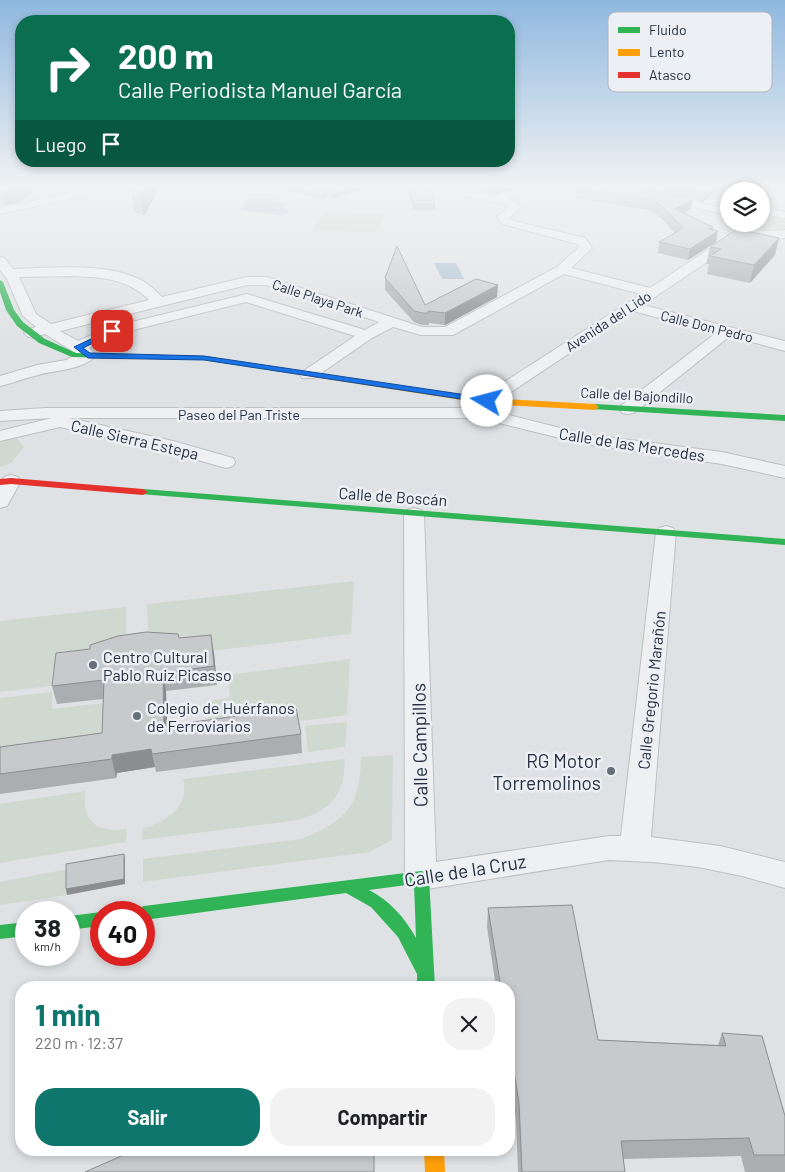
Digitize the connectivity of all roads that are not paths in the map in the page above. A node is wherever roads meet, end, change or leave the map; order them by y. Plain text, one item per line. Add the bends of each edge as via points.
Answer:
1 (582, 243) edge
2 (726, 243) edge
3 (0, 261) edge
4 (562, 270) junction
5 (3, 283) edge
6 (651, 292) junction
7 (160, 303) junction
8 (630, 306) junction
9 (392, 321) junction
10 (48, 329) junction
11 (728, 332) junction
12 (32, 333) junction
13 (368, 335) junction
14 (785, 346) edge
15 (83, 351) junction
16 (308, 375) junction
17 (0, 381) edge
18 (483, 407) junction
19 (628, 409) junction
20 (0, 416) edge
21 (52, 417) junction
22 (785, 418) edge
23 (0, 436) edge
24 (226, 462) dead end
25 (785, 472) edge
26 (6, 482) edge
27 (0, 502) edge
28 (414, 514) junction
29 (666, 532) junction
30 (785, 542) edge
31 (635, 848) junction
32 (785, 875) edge
33 (421, 877) junction
34 (347, 886) junction
35 (155, 912) edge
36 (15, 930) edge
37 (0, 932) edge
38 (426, 981) edge
39 (426, 981) edge
40 (434, 1156) edge
41 (435, 1172) edge

1 - 4 street, Calle Playa Park via 586,248
2 - 6 street, Avenida del Lido
3 - 5 street
4 - 6 street
4 - 9 street, Calle Playa Park via 448,332 421,331
5 - 7 street via 65,272 111,276 144,287
5 - 10 street via 30,316
5 - 12 street, Calle del Bajondillo via 15,318
6 - 8 street, Avenida del Lido
7 - 9 street, Calle Playa Park via 246,281 267,281
7 - 10 street, Calle Playa Park
8 - 11 street, Calle Don Pedro
8 - 18 street, Avenida del Lido
9 - 13 street
10 - 12 street, Calle Playa Park
10 - 15 street
11 - 14 street, Calle Don Pedro
11 - 19 street
12 - 15 street, Calle del Bajondillo via 62,352
13 - 15 street via 247,298 112,331
13 - 16 street
15 - 16 street, Calle del Bajondillo via 204,358
15 - 17 street via 70,364
16 - 18 street, Calle del Bajondillo
18 - 19 street, Calle del Bajondillo
18 - 21 street, Paseo del Pan Triste
18 - 25 street, Calle de las Mercedes via 584,439 722,458
19 - 22 street, Calle del Bajondillo
20 - 21 street, Paseo del Pan Triste
21 - 23 street
21 - 24 street, Calle Sierra Estepa
26 - 27 street
26 - 28 street, Calle de Boscán
28 - 29 street, Calle de Boscán
28 - 33 street, Calle Campillos
29 - 30 street, Calle de Boscán
29 - 31 street, Calle Gregorio Marañón
31 - 32 street, Calle de la Cruz via 708,855
31 - 33 street, Calle de la Cruz via 608,848
33 - 34 street, Calle de la Cruz
33 - 38 street, Calle Campillos
34 - 35 street, Calle de la Cruz
34 - 39 street, Calle Campillos via 377,902 404,932
36 - 37 street
40 - 41 street

